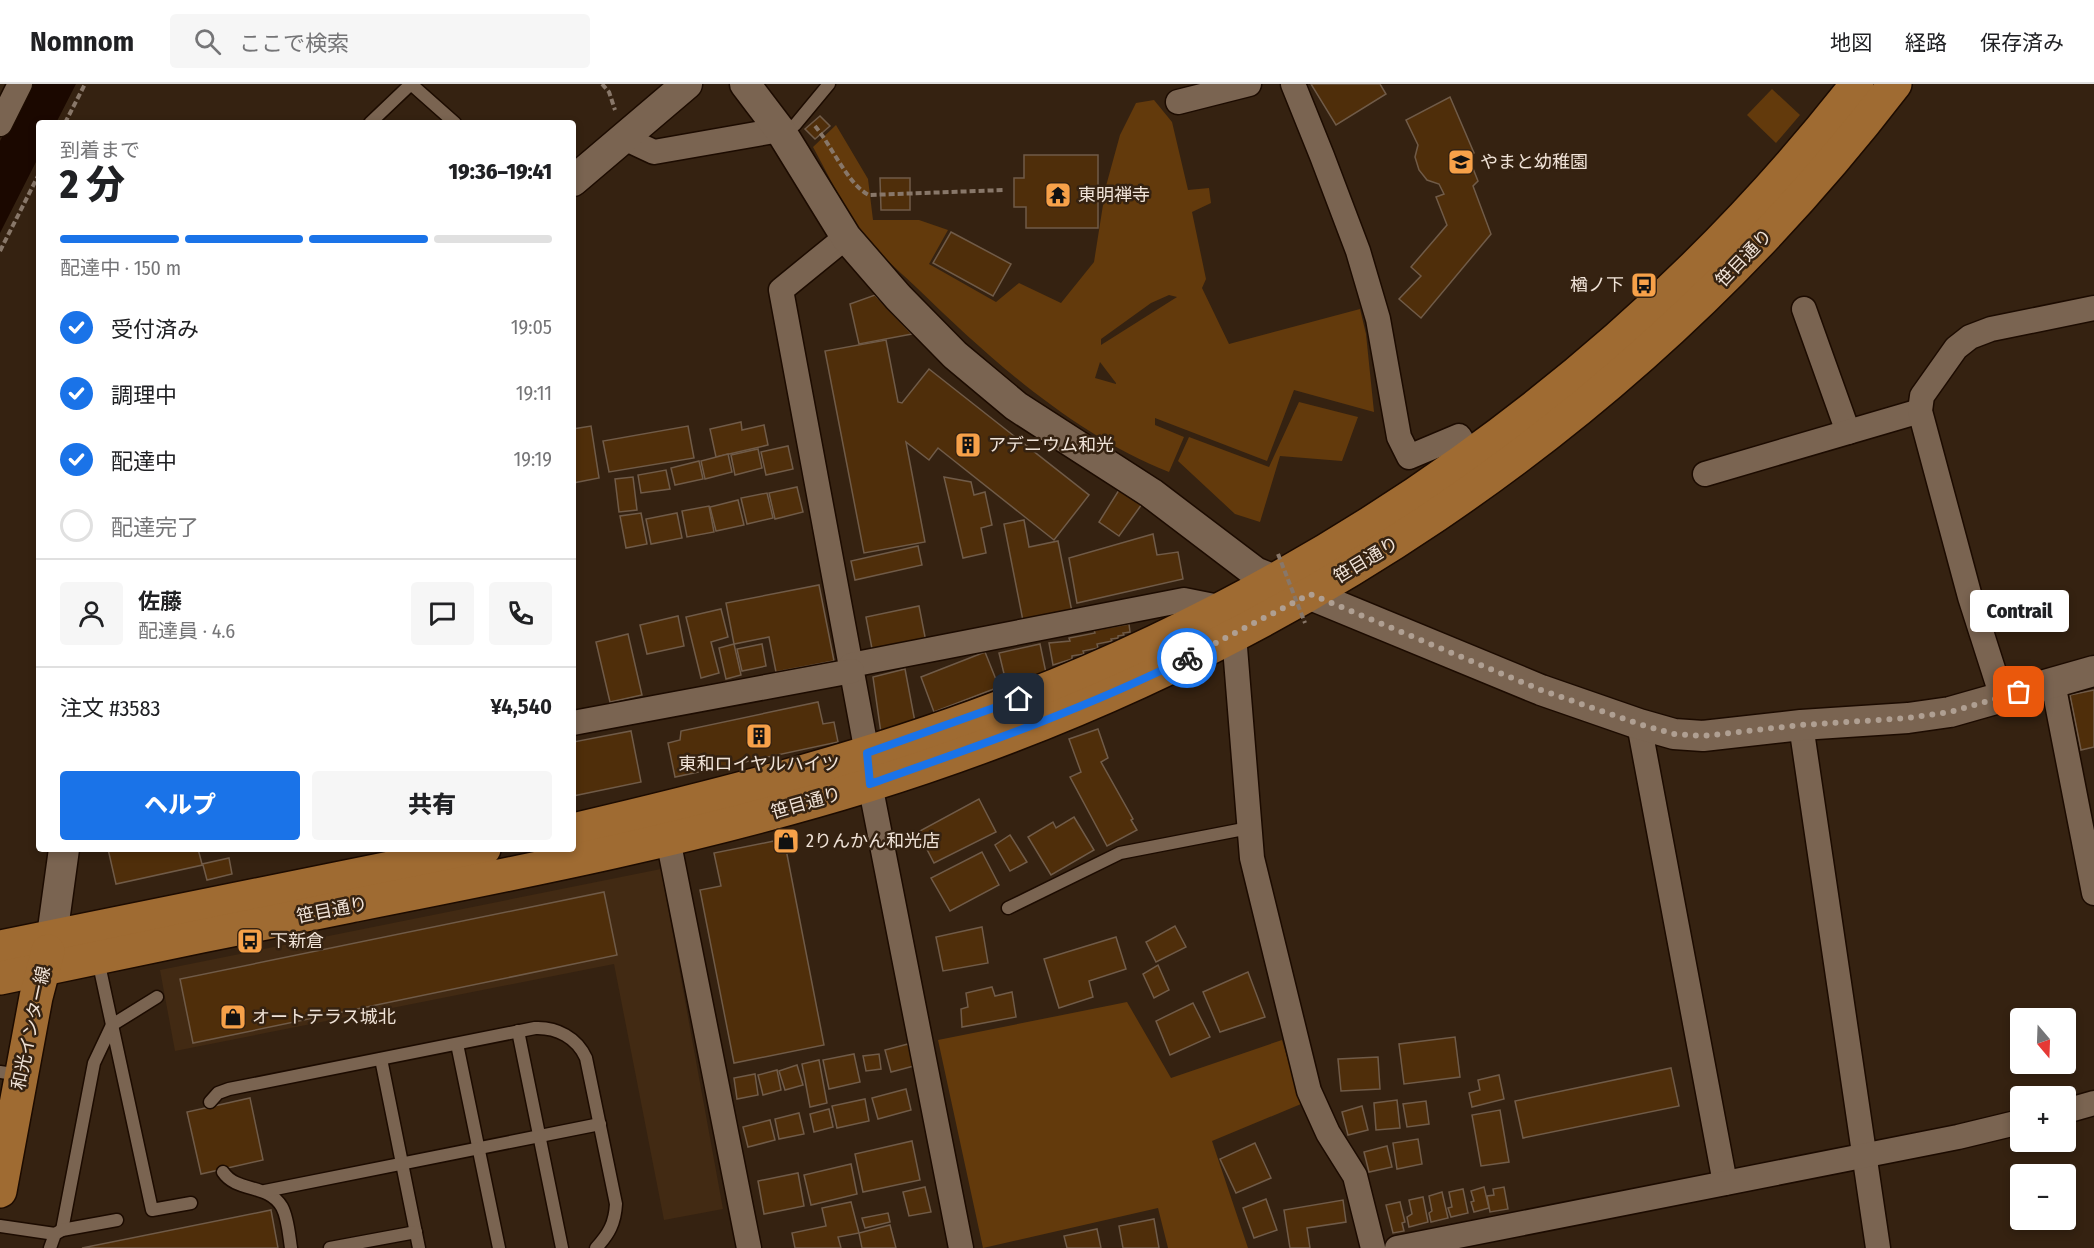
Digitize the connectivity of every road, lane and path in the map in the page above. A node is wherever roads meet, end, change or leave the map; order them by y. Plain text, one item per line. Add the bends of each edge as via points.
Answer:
1 (20, 84) edge
2 (85, 84) edge
3 (411, 84) edge
4 (687, 84) edge
5 (745, 84) edge
6 (829, 84) edge
7 (1249, 84) edge
8 (1293, 84) edge
9 (1857, 84) edge
10 (1895, 84) edge
11 (1178, 102) dead end
12 (809, 119) dead end
13 (67, 120) edge
14 (373, 120) edge
15 (452, 120) edge
16 (0, 124) edge
17 (780, 130) junction
18 (624, 138) junction
19 (576, 178) edge
20 (36, 180) edge
21 (1004, 190) dead end
22 (846, 237) junction
23 (0, 251) edge
24 (1804, 309) dead end
25 (2092, 310) edge
26 (1920, 411) junction
27 (1848, 432) junction
28 (1471, 455) junction
29 (1705, 474) dead end
30 (1277, 567) junction
31 (1307, 608) junction
32 (1229, 621) junction
33 (851, 668) junction
34 (2094, 671) edge
35 (2053, 683) junction
36 (2002, 697) junction
37 (576, 722) edge
38 (1639, 724) junction
39 (1801, 725) junction
40 (869, 769) junction
41 (1249, 828) junction
42 (576, 829) edge
43 (668, 839) junction
44 (64, 852) edge
45 (470, 852) edge
46 (2094, 893) edge
47 (1008, 908) dead end
48 (52, 936) junction
49 (0, 947) edge
50 (97, 957) junction
51 (42, 969) junction
52 (0, 978) edge
53 (157, 997) dead end
54 (112, 1025) junction
55 (518, 1032) junction
56 (457, 1044) junction
57 (381, 1059) junction
58 (10, 1073) edge
59 (210, 1102) dead end
60 (2094, 1103) edge
61 (2076, 1108) edge
62 (600, 1124) junction
63 (2010, 1124) edge
64 (540, 1136) junction
65 (478, 1148) junction
66 (1863, 1155) junction
67 (402, 1164) junction
68 (223, 1172) dead end
69 (1725, 1183) junction
70 (0, 1191) edge
71 (265, 1191) junction
72 (191, 1203) dead end
73 (117, 1220) dead end
74 (0, 1226) edge
75 (59, 1232) junction
76 (416, 1232) junction
77 (50, 1248) edge
78 (291, 1248) edge
79 (330, 1248) edge
80 (419, 1248) edge
81 (499, 1248) edge
82 (561, 1248) edge
83 (596, 1248) edge
84 (749, 1248) edge
85 (961, 1248) edge
86 (1374, 1248) edge
87 (1397, 1248) edge
88 (1878, 1248) edge

1 - 16 street
2 - 13 path
3 - 14 lane
3 - 15 lane
4 - 18 street
5 - 17 street
6 - 17 lane via 795,125
7 - 11 street
8 - 28 street via 1358,251 1378,318 1399,436 1409,457 1458,436
9 - 28 main road, 笹目通り via 1762,197 1689,272 1586,366
10 - 31 main road, 笹目通り via 1785,216 1630,367 1500,472
12 - 21 path via 858,190 869,195
17 - 18 street via 654,153
17 - 22 street
18 - 19 street
20 - 23 path
22 - 30 street via 955,355 1008,400 1151,493 1255,572
22 - 33 street via 781,290
24 - 27 street
25 - 26 street via 1991,329 1970,337 1956,348 1922,396
26 - 27 street
26 - 36 street via 1970,597
27 - 29 street
28 - 30 main road, 笹目通り via 1342,542
30 - 31 street
30 - 31 path, bridge
30 - 32 main road, 笹目通り
31 - 32 main road, 笹目通り
31 - 38 street
32 - 33 street via 1184,600
32 - 40 main road, 笹目通り via 1135,683 1073,709 1012,734
32 - 41 street
33 - 37 street
33 - 40 street
34 - 35 street
35 - 36 street
35 - 46 street
36 - 39 street via 1950,712 1908,718
38 - 39 street via 1674,734 1703,736
38 - 69 street
39 - 66 street
40 - 42 main road, 笹目通り via 766,783
40 - 43 main road, 笹目通り
40 - 85 street
41 - 47 lane via 1120,853
41 - 86 street via 1252,858 1310,1090 1328,1133 1355,1176
43 - 50 main road, 笹目通り
43 - 84 street
44 - 48 street
45 - 48 main road, 笹目通り
48 - 49 main road, 笹目通り
48 - 51 main road, 和光インター線
50 - 51 main road, 笹目通り
50 - 54 lane
51 - 52 main road, 笹目通り
51 - 58 main road, 和光インター線
53 - 54 lane
54 - 72 lane via 152,1210
54 - 75 lane via 94,1063
55 - 56 lane
55 - 62 lane via 553,1029 582,1050
55 - 64 lane
56 - 57 lane
56 - 65 lane
57 - 59 lane via 229,1089 218,1092
57 - 67 lane
58 - 70 main road, 和光インター線
60 - 61 street
62 - 64 lane
62 - 83 lane via 616,1204 615,1221
63 - 66 street
64 - 65 lane
64 - 82 lane
65 - 67 lane
65 - 81 lane
66 - 69 street
66 - 88 street
67 - 71 lane
67 - 76 lane
68 - 71 lane via 234,1183
69 - 87 street
71 - 78 lane via 282,1206
73 - 75 lane
74 - 75 lane
75 - 77 lane
76 - 79 lane
76 - 80 lane

